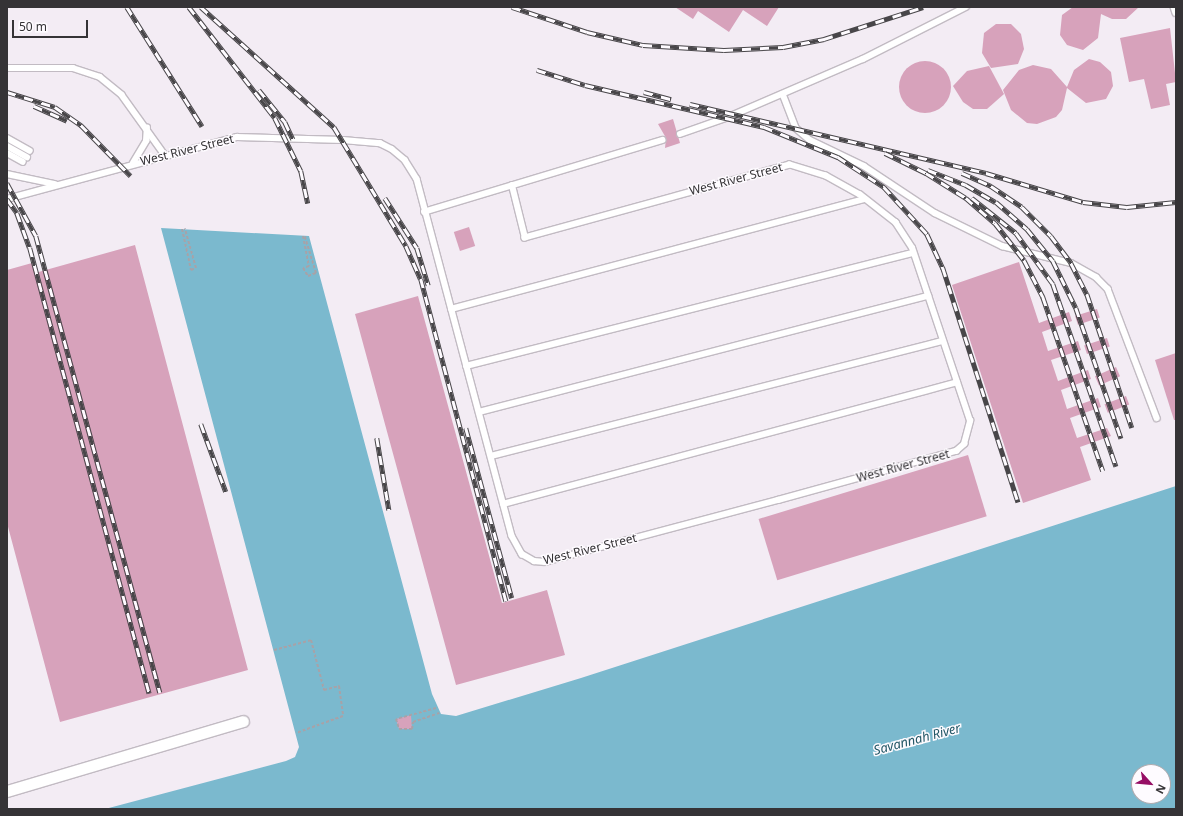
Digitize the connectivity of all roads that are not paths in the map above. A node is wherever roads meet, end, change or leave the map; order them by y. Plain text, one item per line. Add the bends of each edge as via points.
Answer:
1 (966, 7) edge
2 (1174, 7) edge
3 (1176, 13) edge
4 (7, 68) edge
5 (782, 94) junction
6 (147, 128) junction
7 (680, 134) dead end
8 (7, 138) edge
9 (662, 140) dead end
10 (7, 146) edge
11 (30, 151) dead end
12 (7, 153) edge
13 (165, 155) junction
14 (133, 164) junction
15 (7, 174) edge
16 (60, 184) junction
17 (512, 186) junction
18 (7, 199) edge
19 (865, 199) junction
20 (424, 212) junction
21 (913, 253) junction
22 (928, 296) junction
23 (451, 309) junction
24 (943, 341) junction
25 (466, 366) junction
26 (957, 382) junction
27 (479, 412) junction
28 (1157, 418) dead end
29 (491, 456) junction
30 (503, 504) junction
31 (243, 721) dead end
32 (7, 791) edge

1 - 5 lane
2 - 3 lane
4 - 6 lane via 54,67 90,73 122,95
5 - 7 lane
5 - 28 lane via 796,128 810,140 864,166 942,217 1002,246 1072,263 1096,277 1108,289
6 - 13 lane
6 - 14 lane via 146,141
8 - 11 lane
9 - 17 lane
10 - 12 lane via 25,160
13 - 14 lane, West River Street
13 - 20 lane, West River Street via 237,137 285,136 380,143 406,160 417,178
14 - 16 lane, West River Street
15 - 16 lane
16 - 18 lane, West River Street
17 - 19 lane, West River Street via 525,238 790,165 826,176
17 - 20 lane
19 - 21 lane, West River Street via 896,223
19 - 23 lane
20 - 23 lane, West River Street
21 - 22 lane, West River Street
21 - 25 lane
22 - 24 lane, West River Street
22 - 27 lane
23 - 25 lane, West River Street
24 - 26 lane, West River Street
24 - 29 lane
25 - 27 lane, West River Street
26 - 30 lane
26 - 30 lane, West River Street via 970,422 964,444 956,451 590,550 545,562 534,561 515,546
27 - 29 lane, West River Street
29 - 30 lane, West River Street
31 - 32 street

